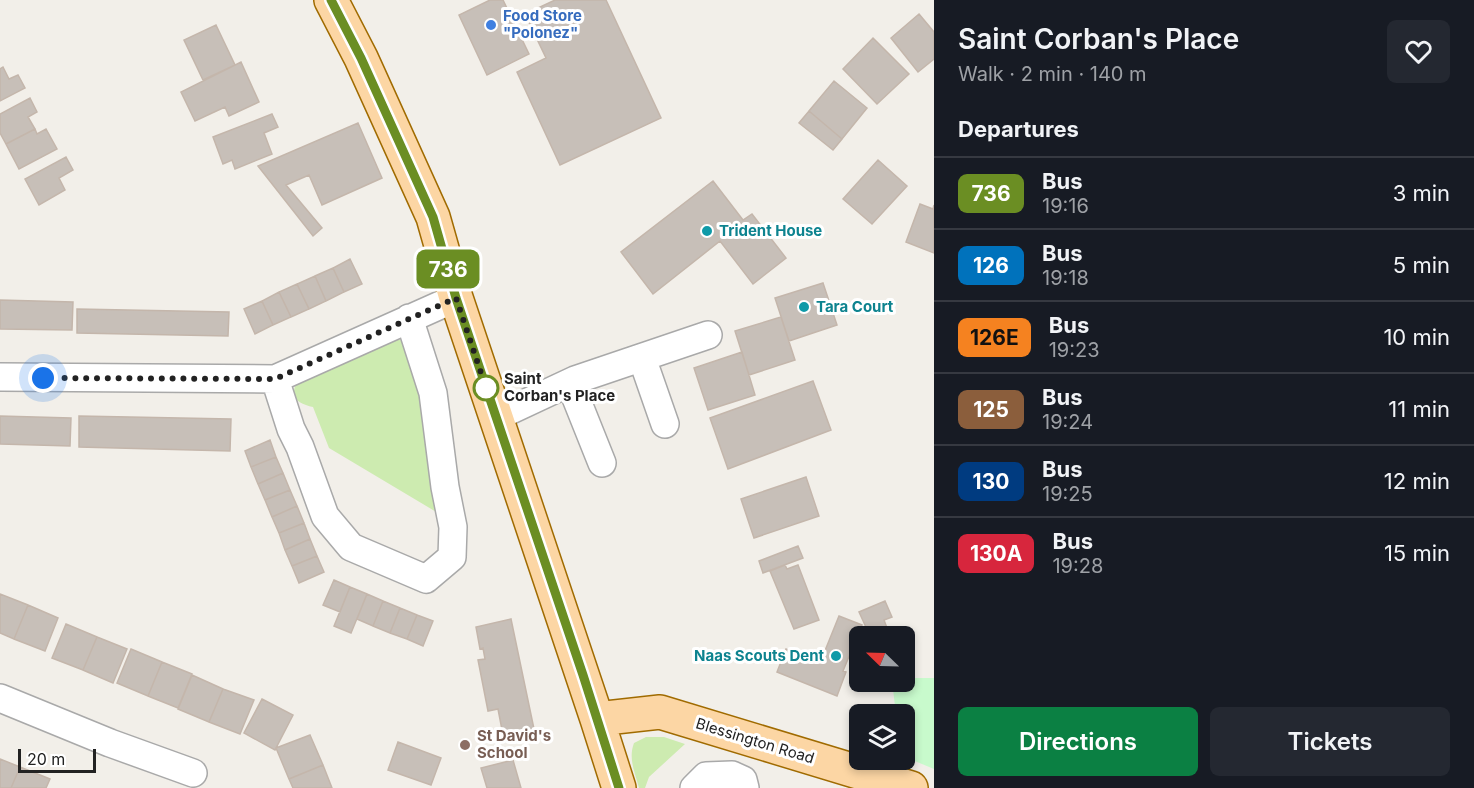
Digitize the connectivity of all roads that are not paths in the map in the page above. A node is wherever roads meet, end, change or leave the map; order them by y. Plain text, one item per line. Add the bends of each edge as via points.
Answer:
1 (331, 0) edge
2 (456, 298) junction
3 (408, 318) junction
4 (708, 335) dead end
5 (642, 358) junction
6 (0, 377) edge
7 (275, 379) junction
8 (570, 383) junction
9 (496, 417) junction
10 (665, 424) dead end
11 (602, 463) dead end
12 (0, 698) edge
13 (597, 719) junction
14 (193, 773) dead end
15 (619, 788) edge
16 (694, 788) edge
17 (745, 788) edge
18 (910, 788) edge

1 - 2 main road via 433,217
2 - 3 street
2 - 9 main road
3 - 7 street
3 - 7 street via 433,393 453,527 452,557 426,579 351,547 325,516
4 - 5 street
5 - 8 street
5 - 10 street
6 - 7 street
8 - 9 street
8 - 11 street
9 - 13 main road
12 - 14 street
13 - 15 main road
13 - 18 main road, Blessington Road via 660,712
16 - 17 street via 706,776 732,775 743,780

